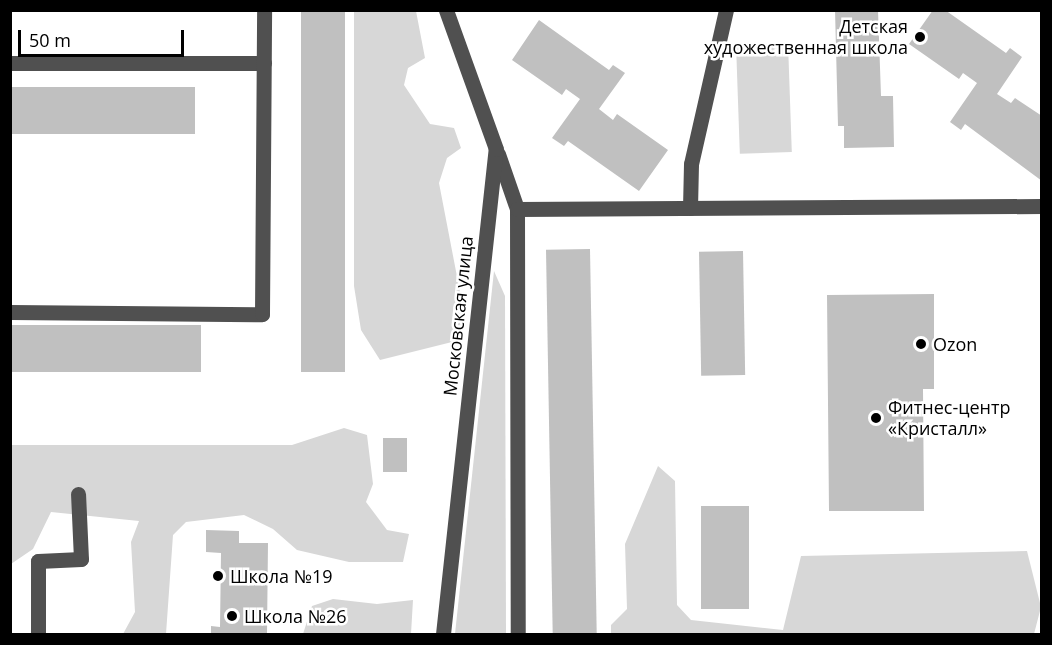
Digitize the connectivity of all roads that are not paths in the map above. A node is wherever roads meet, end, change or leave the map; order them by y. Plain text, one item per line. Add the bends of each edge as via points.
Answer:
1 (264, 10) edge
2 (446, 10) edge
3 (726, 10) edge
4 (10, 63) edge
5 (264, 63) junction
6 (496, 149) junction
7 (1041, 206) edge
8 (690, 208) junction
9 (518, 209) junction
10 (10, 312) edge
11 (78, 494) dead end
12 (38, 634) edge
13 (443, 634) edge
14 (518, 634) edge

1 - 5 street
2 - 6 street, Московская улица
3 - 8 street via 691,164
4 - 5 street
5 - 10 street via 262,314
6 - 9 street
6 - 13 street, Московская улица
7 - 8 street
8 - 9 street
9 - 14 street
11 - 12 street via 81,559 38,561

